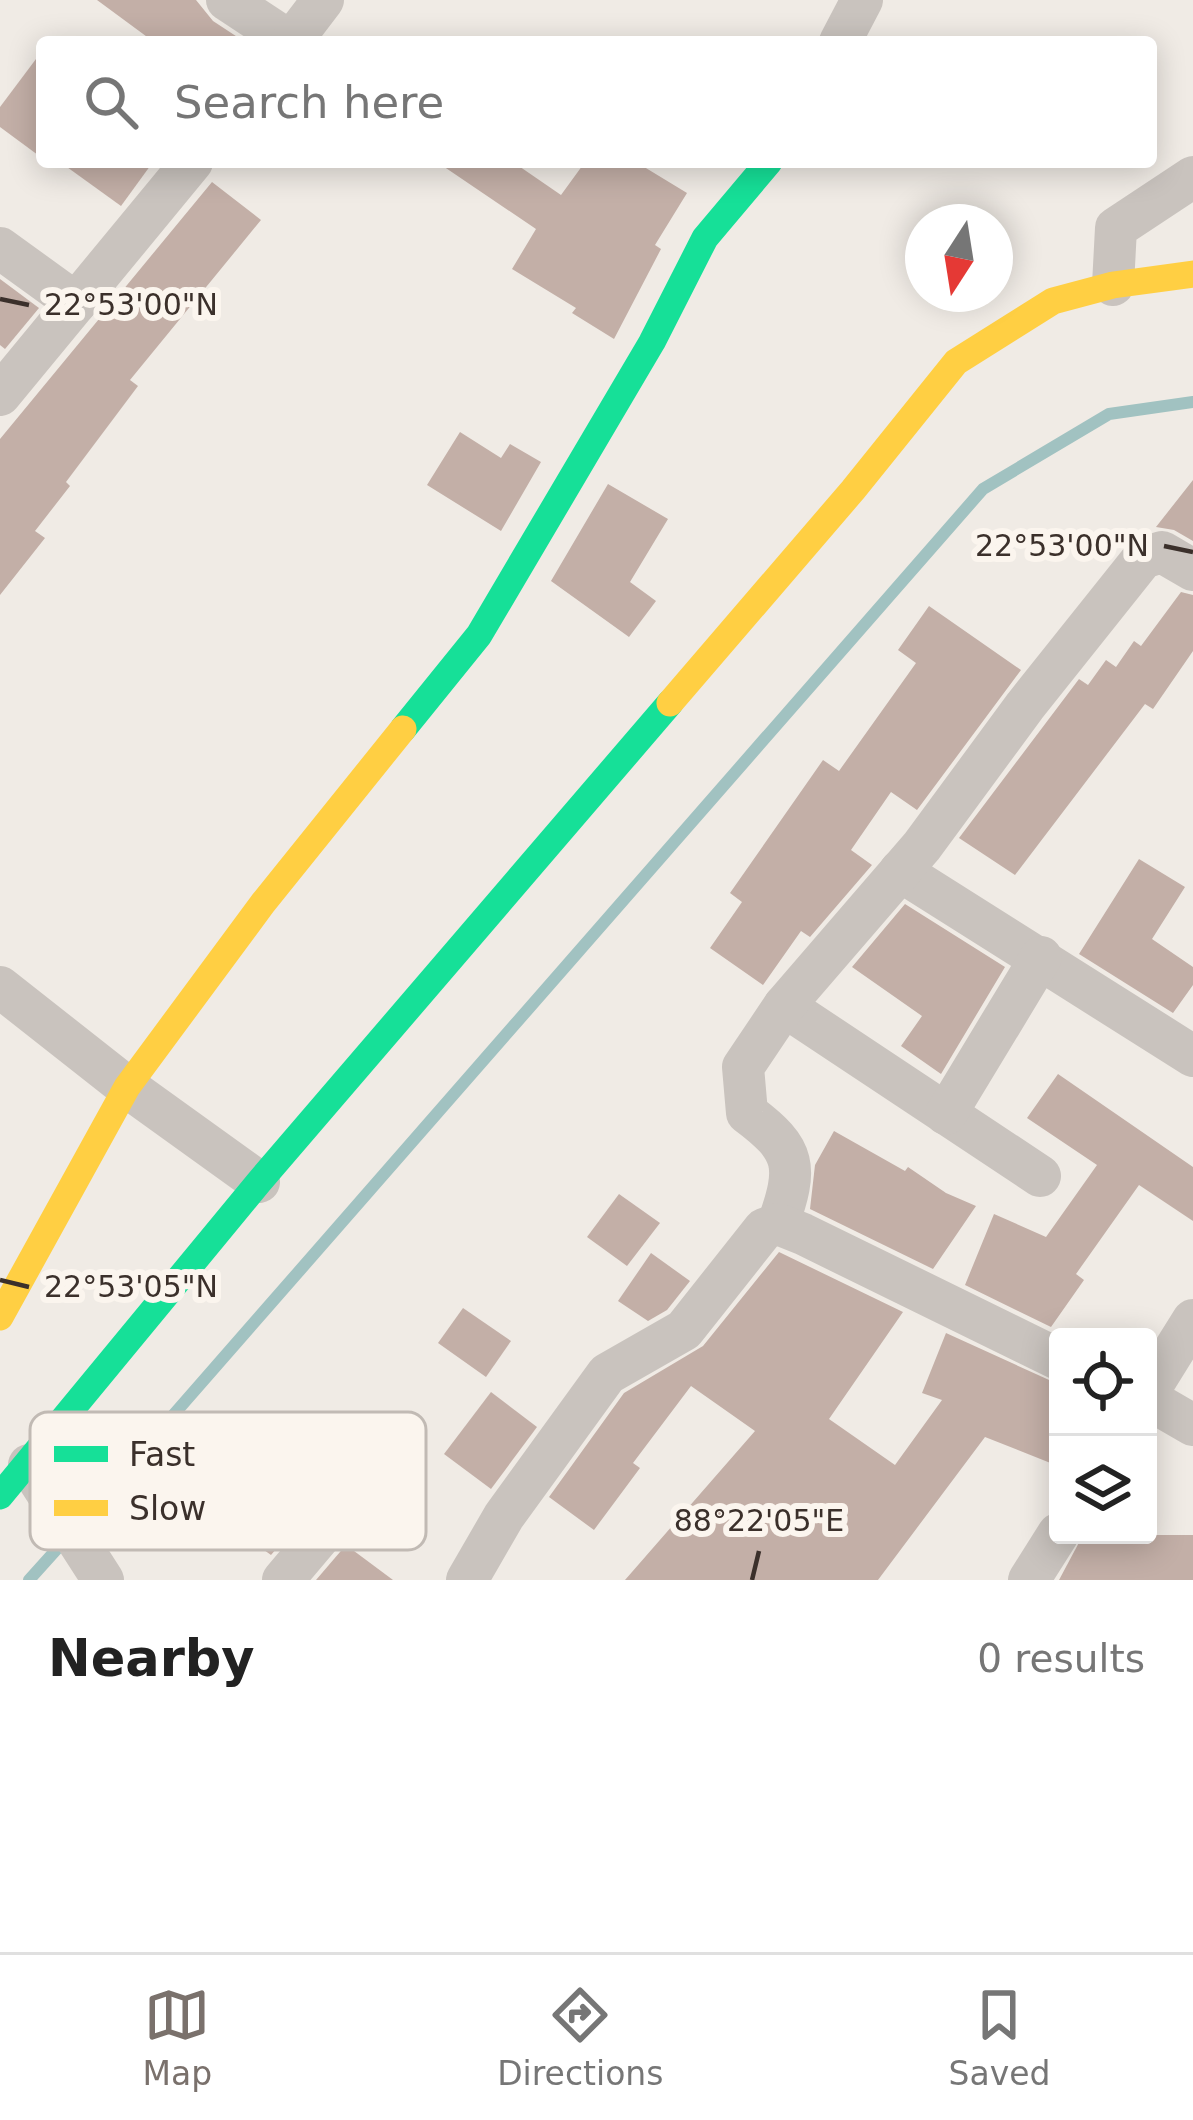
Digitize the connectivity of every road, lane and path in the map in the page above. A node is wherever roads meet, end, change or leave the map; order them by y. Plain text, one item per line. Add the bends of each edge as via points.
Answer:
1 (227, 0) edge
2 (322, 0) edge
3 (862, 0) edge
4 (282, 36) edge
5 (295, 36) edge
6 (843, 36) edge
7 (187, 168) edge
8 (764, 168) edge
9 (1193, 177) edge
10 (0, 248) edge
11 (1193, 274) edge
12 (1113, 285) junction
13 (76, 302) junction
14 (0, 395) edge
15 (1193, 570) edge
16 (899, 871) junction
17 (1041, 957) junction
18 (0, 987) edge
19 (784, 1006) junction
20 (1193, 1056) edge
21 (127, 1088) junction
22 (946, 1114) junction
23 (1040, 1176) dead end
24 (259, 1182) junction
25 (778, 1224) junction
26 (0, 1317) edge
27 (1193, 1320) edge
28 (1049, 1355) edge
29 (1157, 1380) edge
30 (1157, 1401) edge
31 (72, 1412) edge
32 (1193, 1425) edge
33 (29, 1465) edge
34 (0, 1496) edge
35 (1052, 1544) edge
36 (84, 1550) edge
37 (308, 1550) edge
38 (103, 1580) edge
39 (283, 1580) edge
40 (467, 1580) edge
41 (1029, 1580) edge

1 - 4 street
2 - 5 street
3 - 6 street
7 - 13 street
8 - 21 street via 705,238 479,635 263,903
9 - 12 street via 1115,228
10 - 13 street
11 - 12 street
12 - 24 street via 1054,301 956,362
13 - 14 street
15 - 16 street via 1162,552 1143,558
16 - 17 street
16 - 19 street
17 - 20 street
17 - 22 street
18 - 21 street
19 - 22 street
19 - 25 street via 742,1067 747,1112 791,1159 793,1182
21 - 24 street
21 - 26 street
22 - 23 street
24 - 31 street
25 - 28 street
25 - 40 street via 755,1238 684,1330 607,1374
27 - 29 street
30 - 32 street
33 - 34 street
35 - 41 street
36 - 38 street
37 - 39 street

